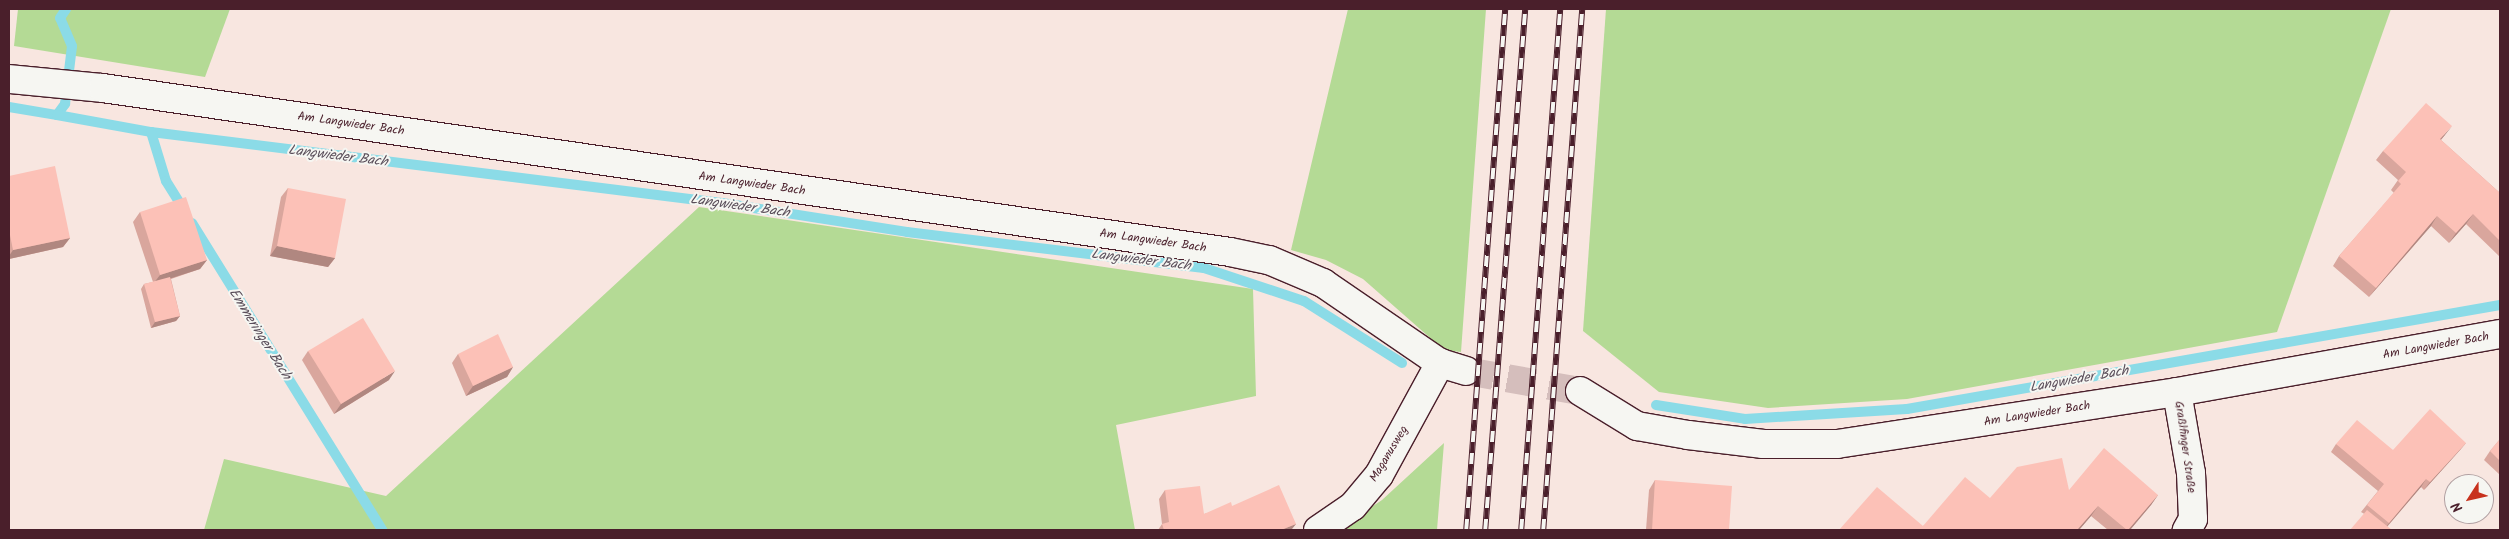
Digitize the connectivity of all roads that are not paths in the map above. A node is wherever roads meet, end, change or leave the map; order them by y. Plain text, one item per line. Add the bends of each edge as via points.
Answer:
1 (9, 79) edge
2 (2500, 334) edge
3 (1440, 362) junction
4 (1466, 371) tunnel mouth
5 (1580, 391) tunnel mouth
6 (2177, 392) junction
7 (1318, 530) edge
8 (2187, 530) edge

1 - 3 street, Am Langwieder Bach via 83,85 1230,252 1269,260 1323,283
2 - 6 street, Am Langwieder Bach
3 - 4 street, Am Langwieder Bach
3 - 7 street, Maganusweg via 1379,475 1353,506
5 - 6 street, Am Langwieder Bach via 1637,426 1763,444 1837,444
6 - 8 street, Graßlfinger Straße via 2191,473 2193,519

